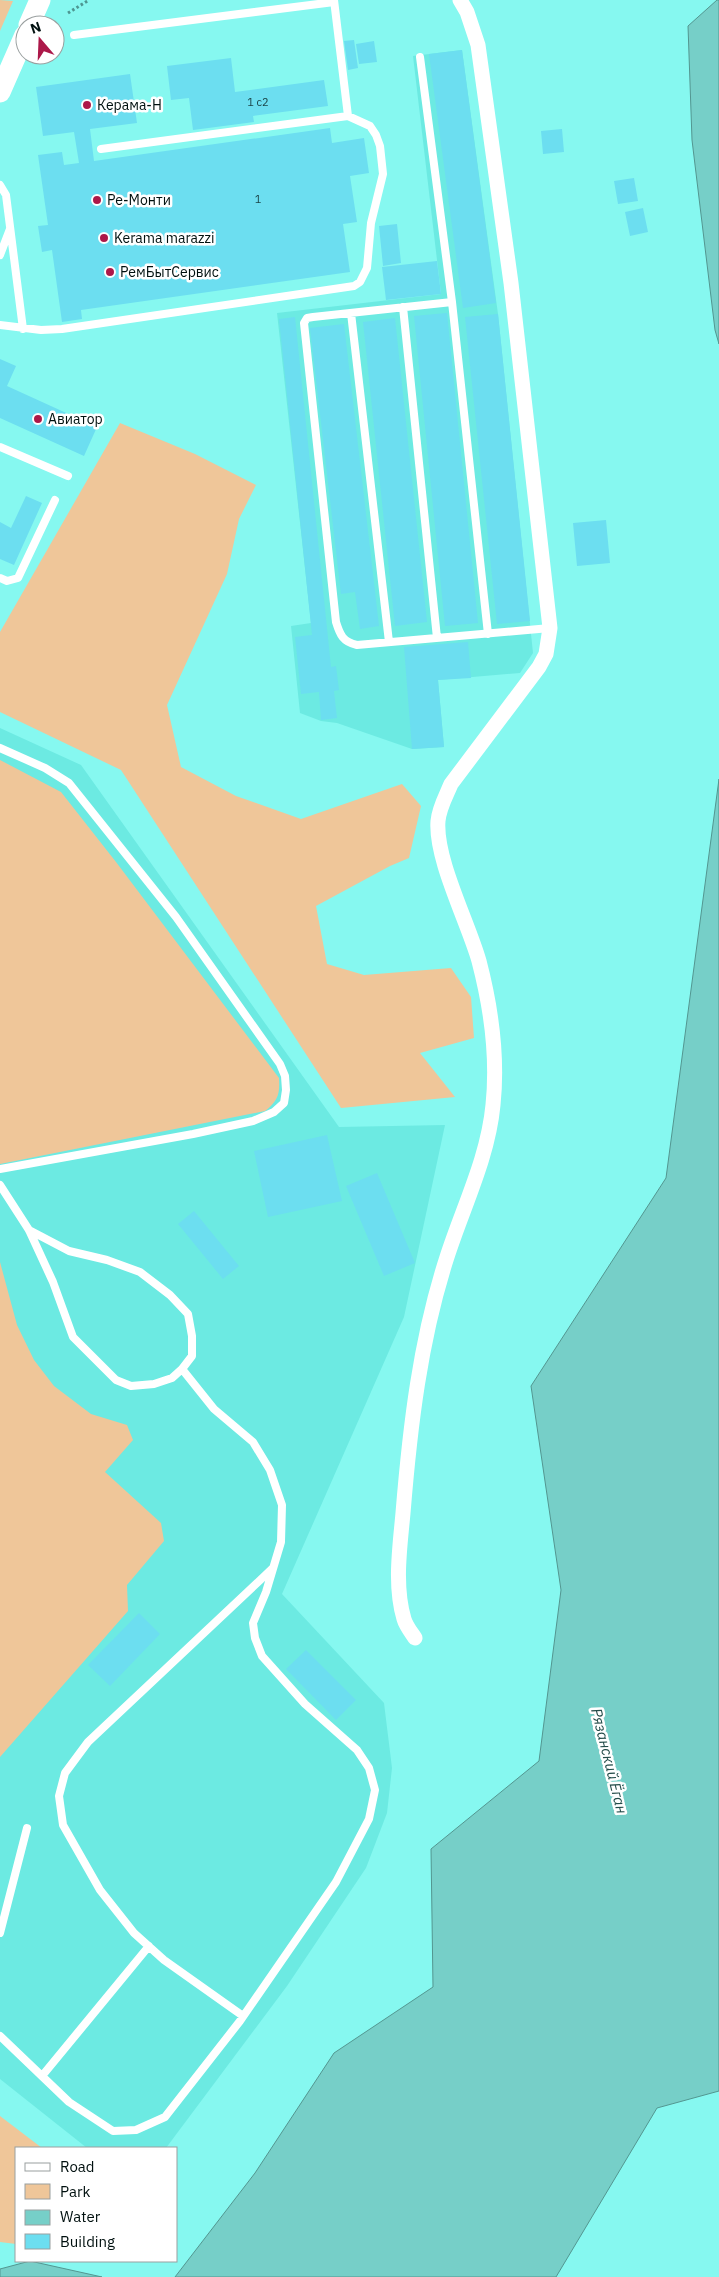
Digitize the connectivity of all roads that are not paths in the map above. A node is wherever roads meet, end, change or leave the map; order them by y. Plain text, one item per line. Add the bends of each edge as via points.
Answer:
1 (40, 0) edge
2 (460, 0) edge
3 (334, 1) edge
4 (33, 15) edge
5 (74, 35) dead end
6 (420, 57) dead end
7 (15, 58) edge
8 (0, 92) edge
9 (348, 116) junction
10 (101, 149) dead end
11 (0, 185) edge
12 (11, 228) junction
13 (0, 255) edge
14 (452, 302) junction
15 (403, 307) junction
16 (351, 313) junction
17 (0, 325) edge
18 (23, 329) junction
19 (0, 447) edge
20 (68, 476) dead end
21 (55, 500) dead end
22 (0, 578) edge
23 (550, 628) junction
24 (488, 634) junction
25 (437, 638) junction
26 (389, 642) junction
27 (0, 748) edge
28 (0, 1169) edge
29 (0, 1185) edge
30 (29, 1230) junction
31 (182, 1369) junction
32 (273, 1568) junction
33 (414, 1638) dead end
34 (27, 1828) dead end
35 (0, 1933) edge
36 (149, 1946) junction
37 (243, 2016) junction
38 (0, 2036) edge
39 (42, 2076) junction

1 - 4 main road
2 - 23 street via 478,45 511,283
3 - 5 lane
3 - 9 lane
6 - 14 lane
7 - 8 main road
9 - 10 lane
9 - 18 lane via 370,126 376,135 383,174 371,223 367,268 360,282 354,286 62,329
11 - 12 lane via 6,194
12 - 13 lane
12 - 18 lane
14 - 15 lane
14 - 24 lane
15 - 16 lane
15 - 25 lane
16 - 26 lane
16 - 26 lane via 307,318 303,329 331,583 336,622 347,643
17 - 18 lane
19 - 20 lane
21 - 22 lane via 18,578
23 - 24 lane
23 - 33 street via 546,654 539,667 451,784 438,821 442,853 488,1002 495,1065 487,1140 446,1258 413,1408 399,1558 400,1600 404,1621
24 - 25 lane
25 - 26 lane
27 - 28 lane via 69,783 176,917 280,1064 286,1090 284,1103 274,1112 253,1121
29 - 30 lane
30 - 31 lane via 69,1251 140,1272 170,1295 188,1314 192,1356
30 - 31 lane via 73,1337 116,1380 130,1386 154,1384 172,1378
31 - 32 lane via 214,1409 253,1442 270,1470 282,1505 281,1542
32 - 36 lane via 88,1742 65,1773 59,1796 63,1825 100,1890
32 - 37 lane via 253,1623 254,1638 262,1656 305,1704 357,1750 368,1768 374,1790 369,1819 336,1882
34 - 35 lane
36 - 37 lane
36 - 39 lane
37 - 39 lane via 166,2118 136,2130 113,2131 69,2102
38 - 39 lane

